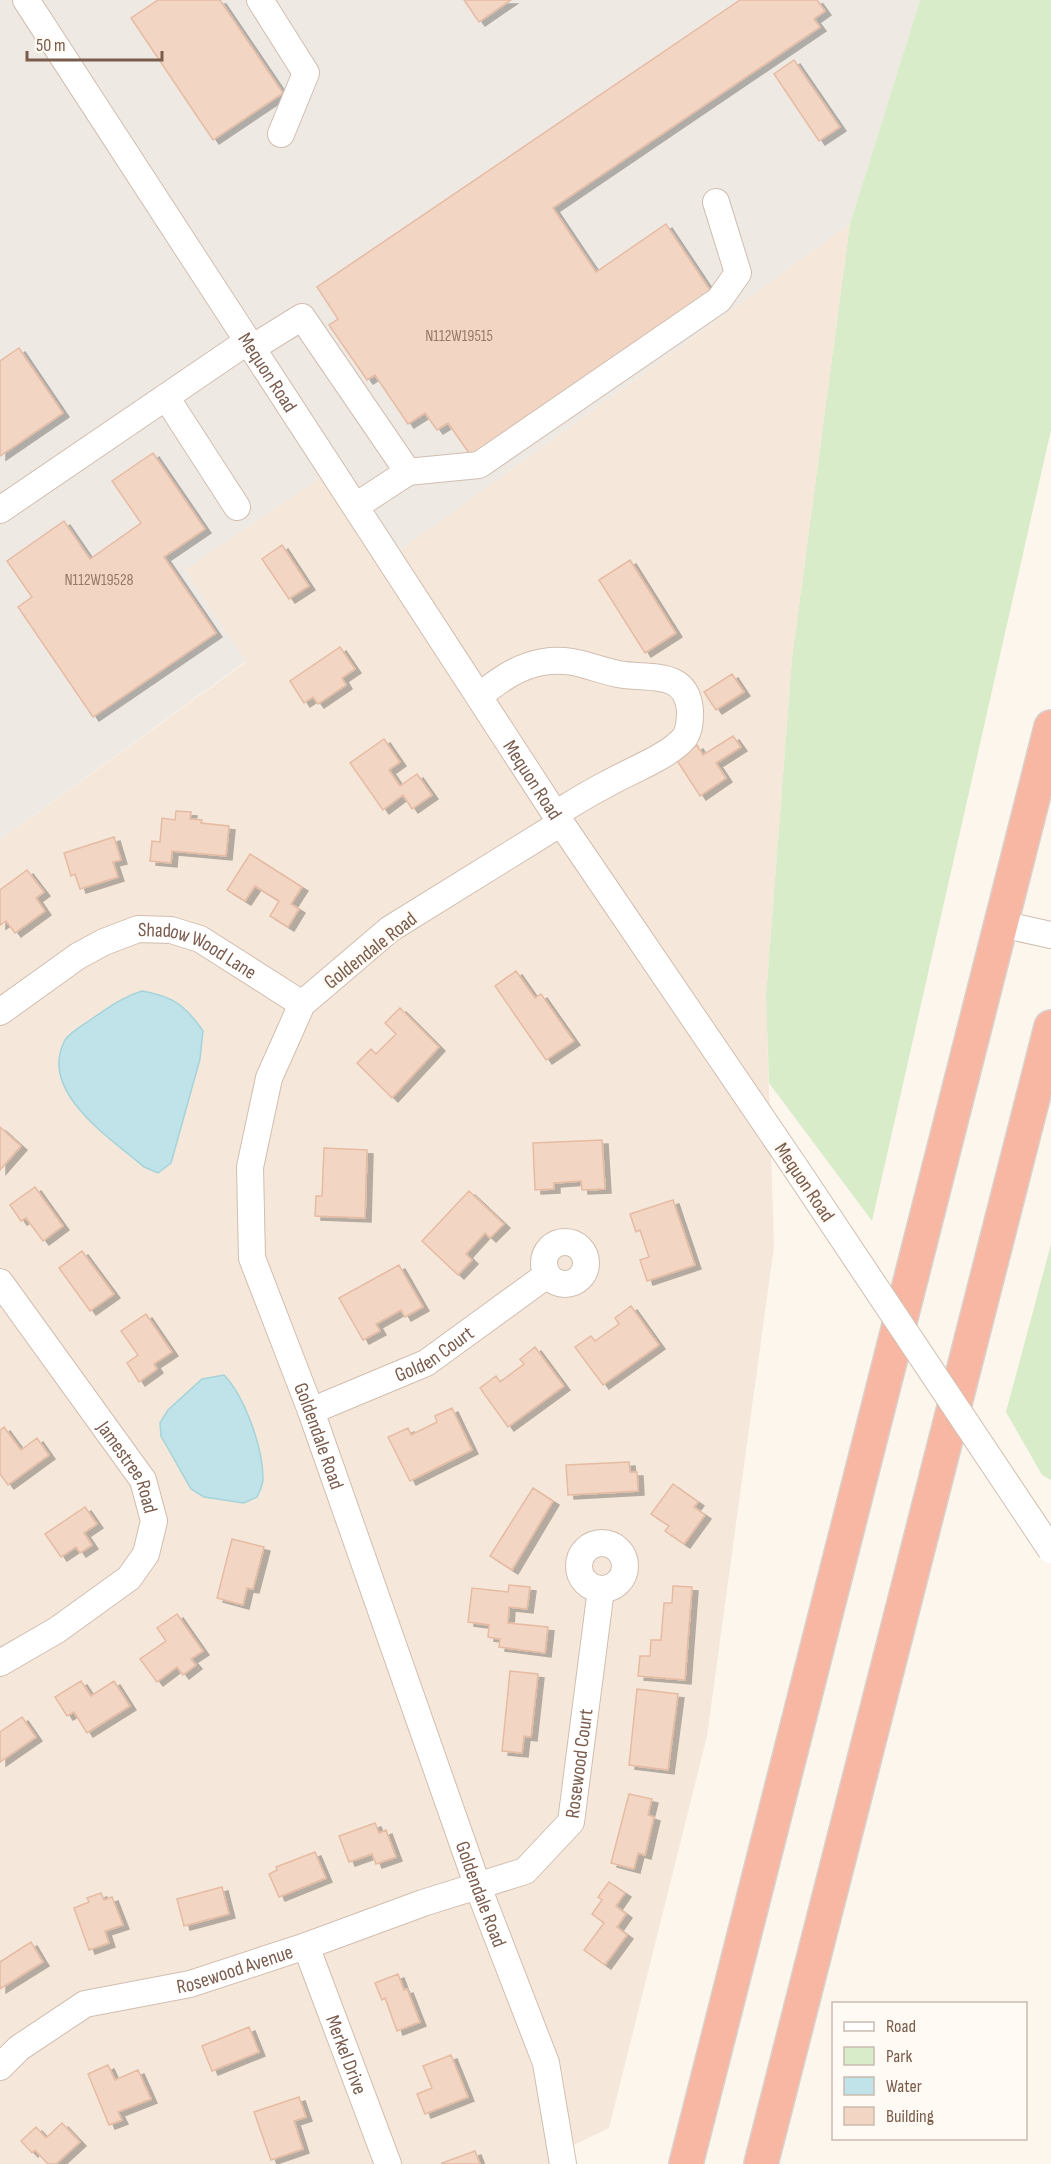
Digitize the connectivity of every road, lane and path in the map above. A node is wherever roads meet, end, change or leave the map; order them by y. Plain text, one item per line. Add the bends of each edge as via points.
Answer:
1 (260, 0) edge
2 (37, 4) edge
3 (280, 134) dead end
4 (716, 202) dead end
5 (250, 344) junction
6 (166, 397) junction
7 (407, 472) junction
8 (356, 506) junction
9 (237, 507) dead end
10 (0, 510) edge
11 (479, 696) junction
12 (1051, 727) edge
13 (558, 818) junction
14 (1001, 924) junction
15 (1051, 935) edge
16 (302, 1004) junction
17 (0, 1012) edge
18 (1051, 1027) edge
19 (547, 1275) dead end
20 (0, 1282) edge
21 (311, 1411) junction
22 (1051, 1551) edge
23 (601, 1589) dead end
24 (0, 1663) edge
25 (478, 1887) junction
26 (306, 1946) junction
27 (0, 2067) edge
28 (388, 2164) edge
29 (562, 2164) edge
30 (686, 2164) edge
31 (761, 2164) edge

1 - 3 street via 306,73
2 - 5 street, Mequon Road
4 - 7 street via 738,273 719,300 480,465
5 - 6 street
5 - 7 street via 302,317
5 - 8 street, Mequon Road
6 - 9 street
6 - 10 street
7 - 8 street
8 - 11 street, Mequon Road
11 - 13 street, Mequon Road
11 - 13 street, Goldendale Road via 520,669 563,659 605,672 665,678 684,690 691,721 686,736
12 - 14 highway
13 - 16 street, Goldendale Road via 390,929
13 - 22 street, Mequon Road, bridge
14 - 15 street
14 - 30 highway
16 - 17 street, Shadow Wood Lane via 200,939 171,930 138,928 78,956
16 - 21 street, Goldendale Road via 269,1078 250,1167 252,1258
18 - 31 highway
19 - 21 street, Golden Court via 426,1363
20 - 24 street, Jamestree Road via 143,1480 154,1521 147,1554 129,1578 57,1630
21 - 25 street, Goldendale Road
23 - 25 street, Rosewood Court via 571,1822 525,1871
25 - 26 street, Rosewood Avenue
25 - 29 street, Goldendale Road via 546,2063
26 - 27 street, Rosewood Avenue via 190,1984 85,2004 19,2048
26 - 28 street, Merkel Drive

